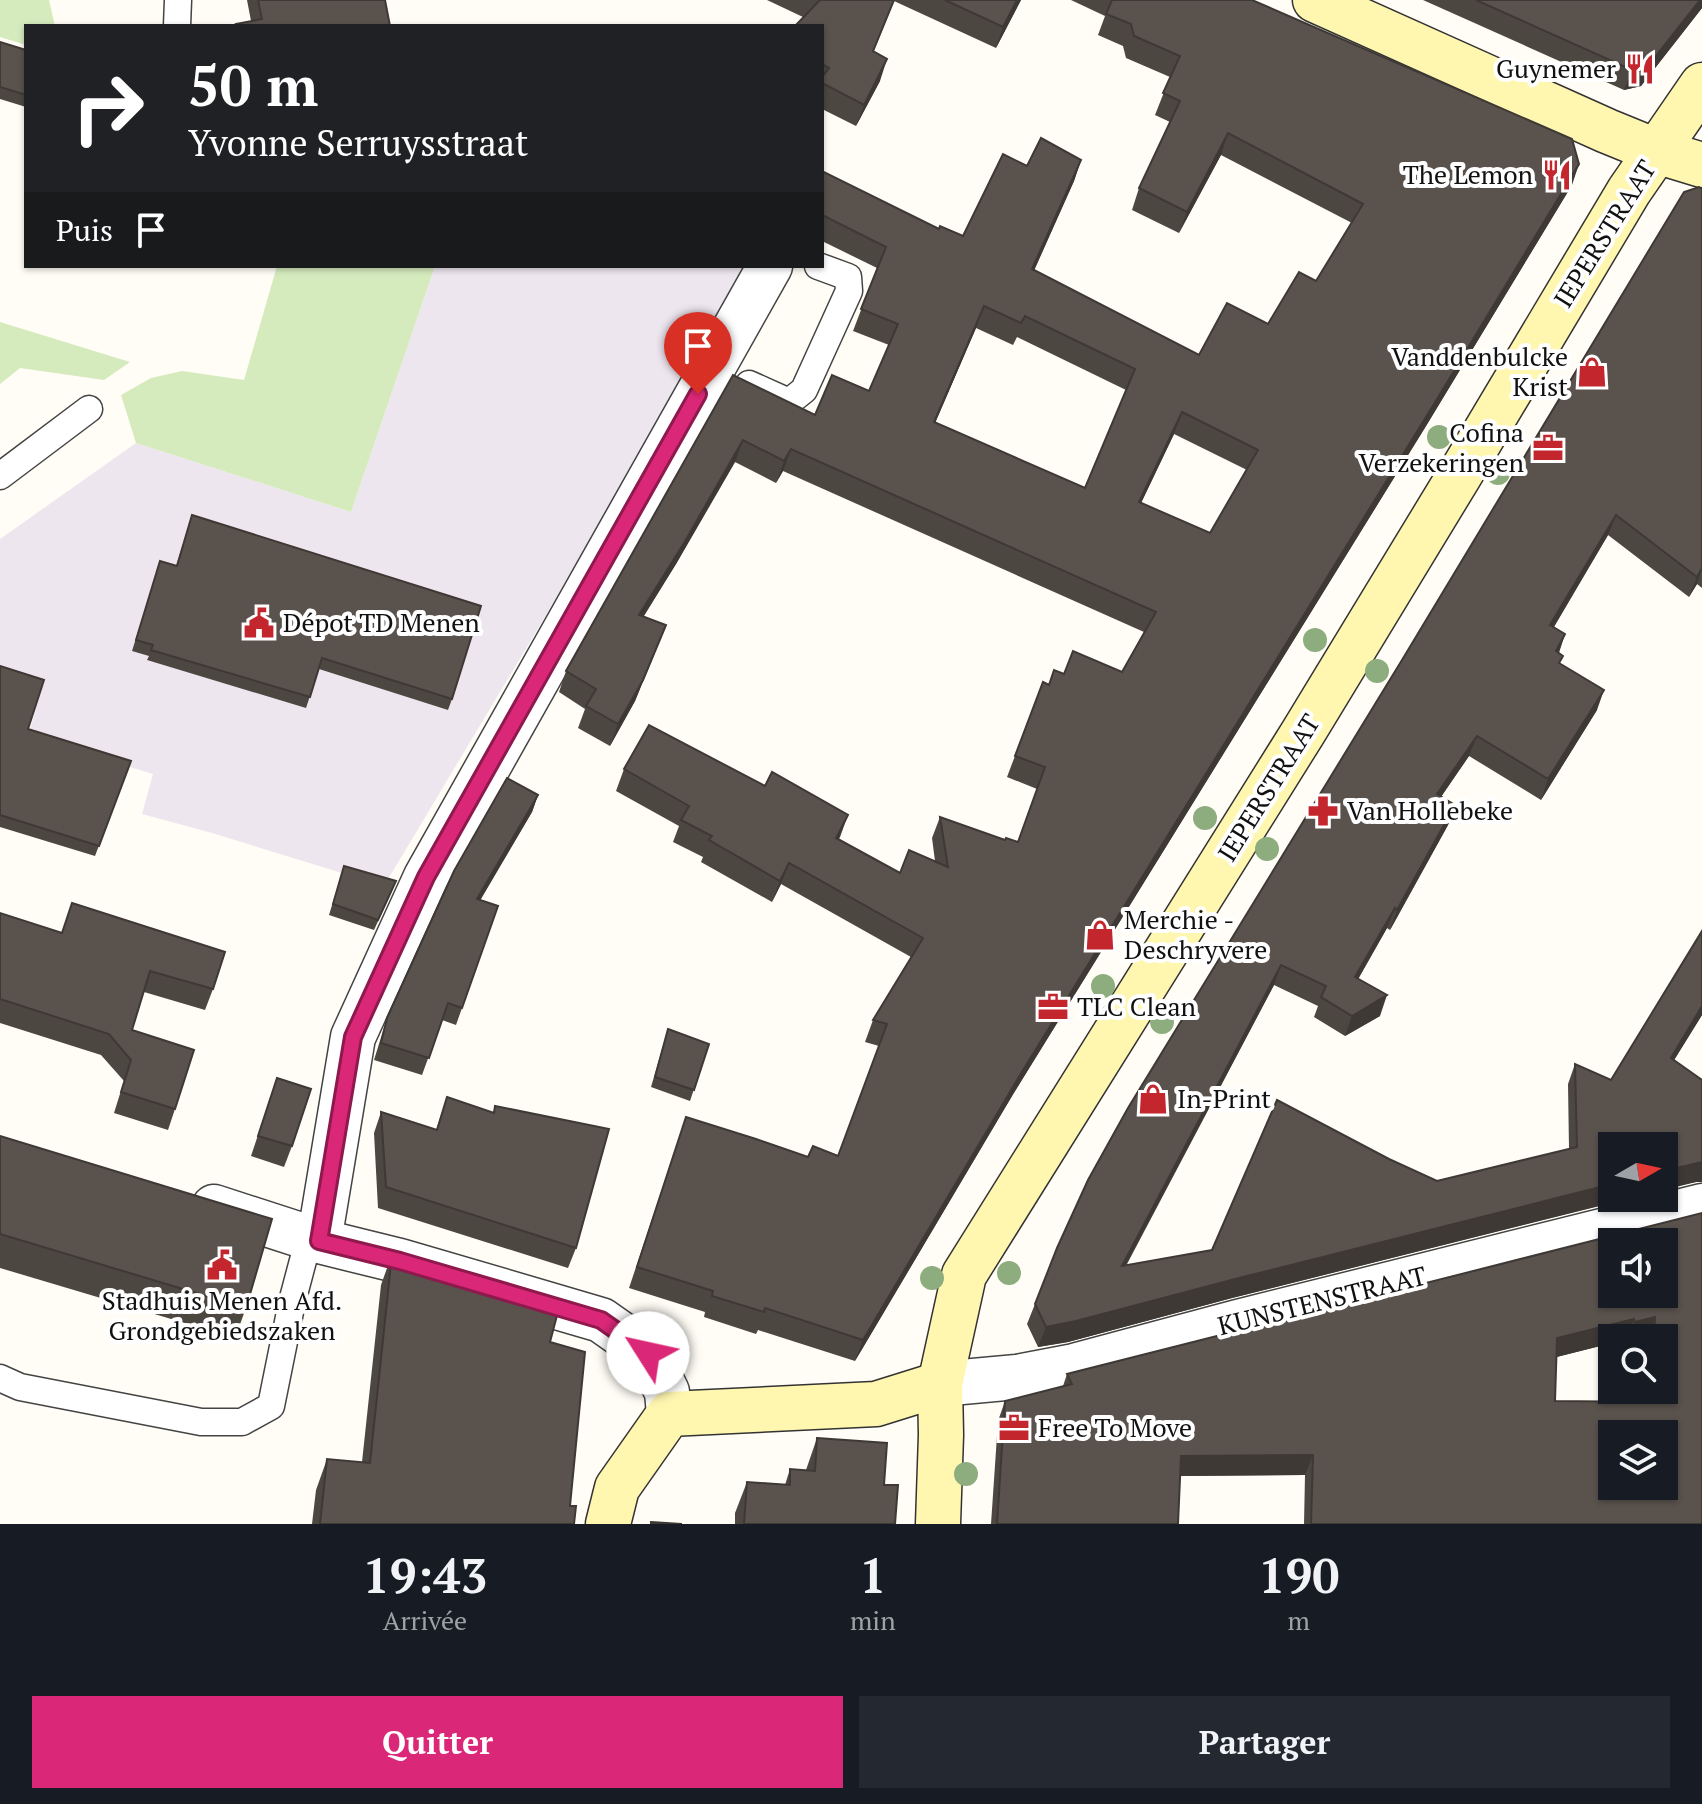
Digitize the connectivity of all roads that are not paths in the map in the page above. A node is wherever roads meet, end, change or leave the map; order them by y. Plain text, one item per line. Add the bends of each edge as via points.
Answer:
1 (178, 0) edge
2 (1315, 0) edge
3 (177, 24) edge
4 (1702, 85) edge
5 (1656, 151) junction
6 (1702, 165) edge
7 (769, 268) edge
8 (823, 268) edge
9 (713, 367) junction
10 (89, 409) dead end
11 (0, 476) edge
12 (176, 1195) edge
13 (1702, 1206) edge
14 (314, 1239) junction
15 (0, 1378) edge
16 (940, 1384) junction
17 (669, 1414) junction
18 (608, 1524) edge
19 (938, 1524) edge

1 - 3 lane
2 - 5 street
4 - 5 street, IEPERSTRAAT
5 - 6 street
5 - 16 street, IEPERSTRAAT via 1304,731 964,1275
7 - 9 street
8 - 9 lane via 848,277 849,291 804,390 789,402
9 - 14 street via 426,877 353,1037
10 - 11 lane
12 - 14 street
13 - 16 street, KUNSTENSTRAAT via 1074,1366
14 - 15 lane via 292,1302 271,1406 242,1422 201,1422 20,1387
14 - 17 street via 601,1320 648,1353 667,1392
16 - 17 street via 876,1404
16 - 19 street, IEPERSTRAAT
17 - 18 street via 617,1488

